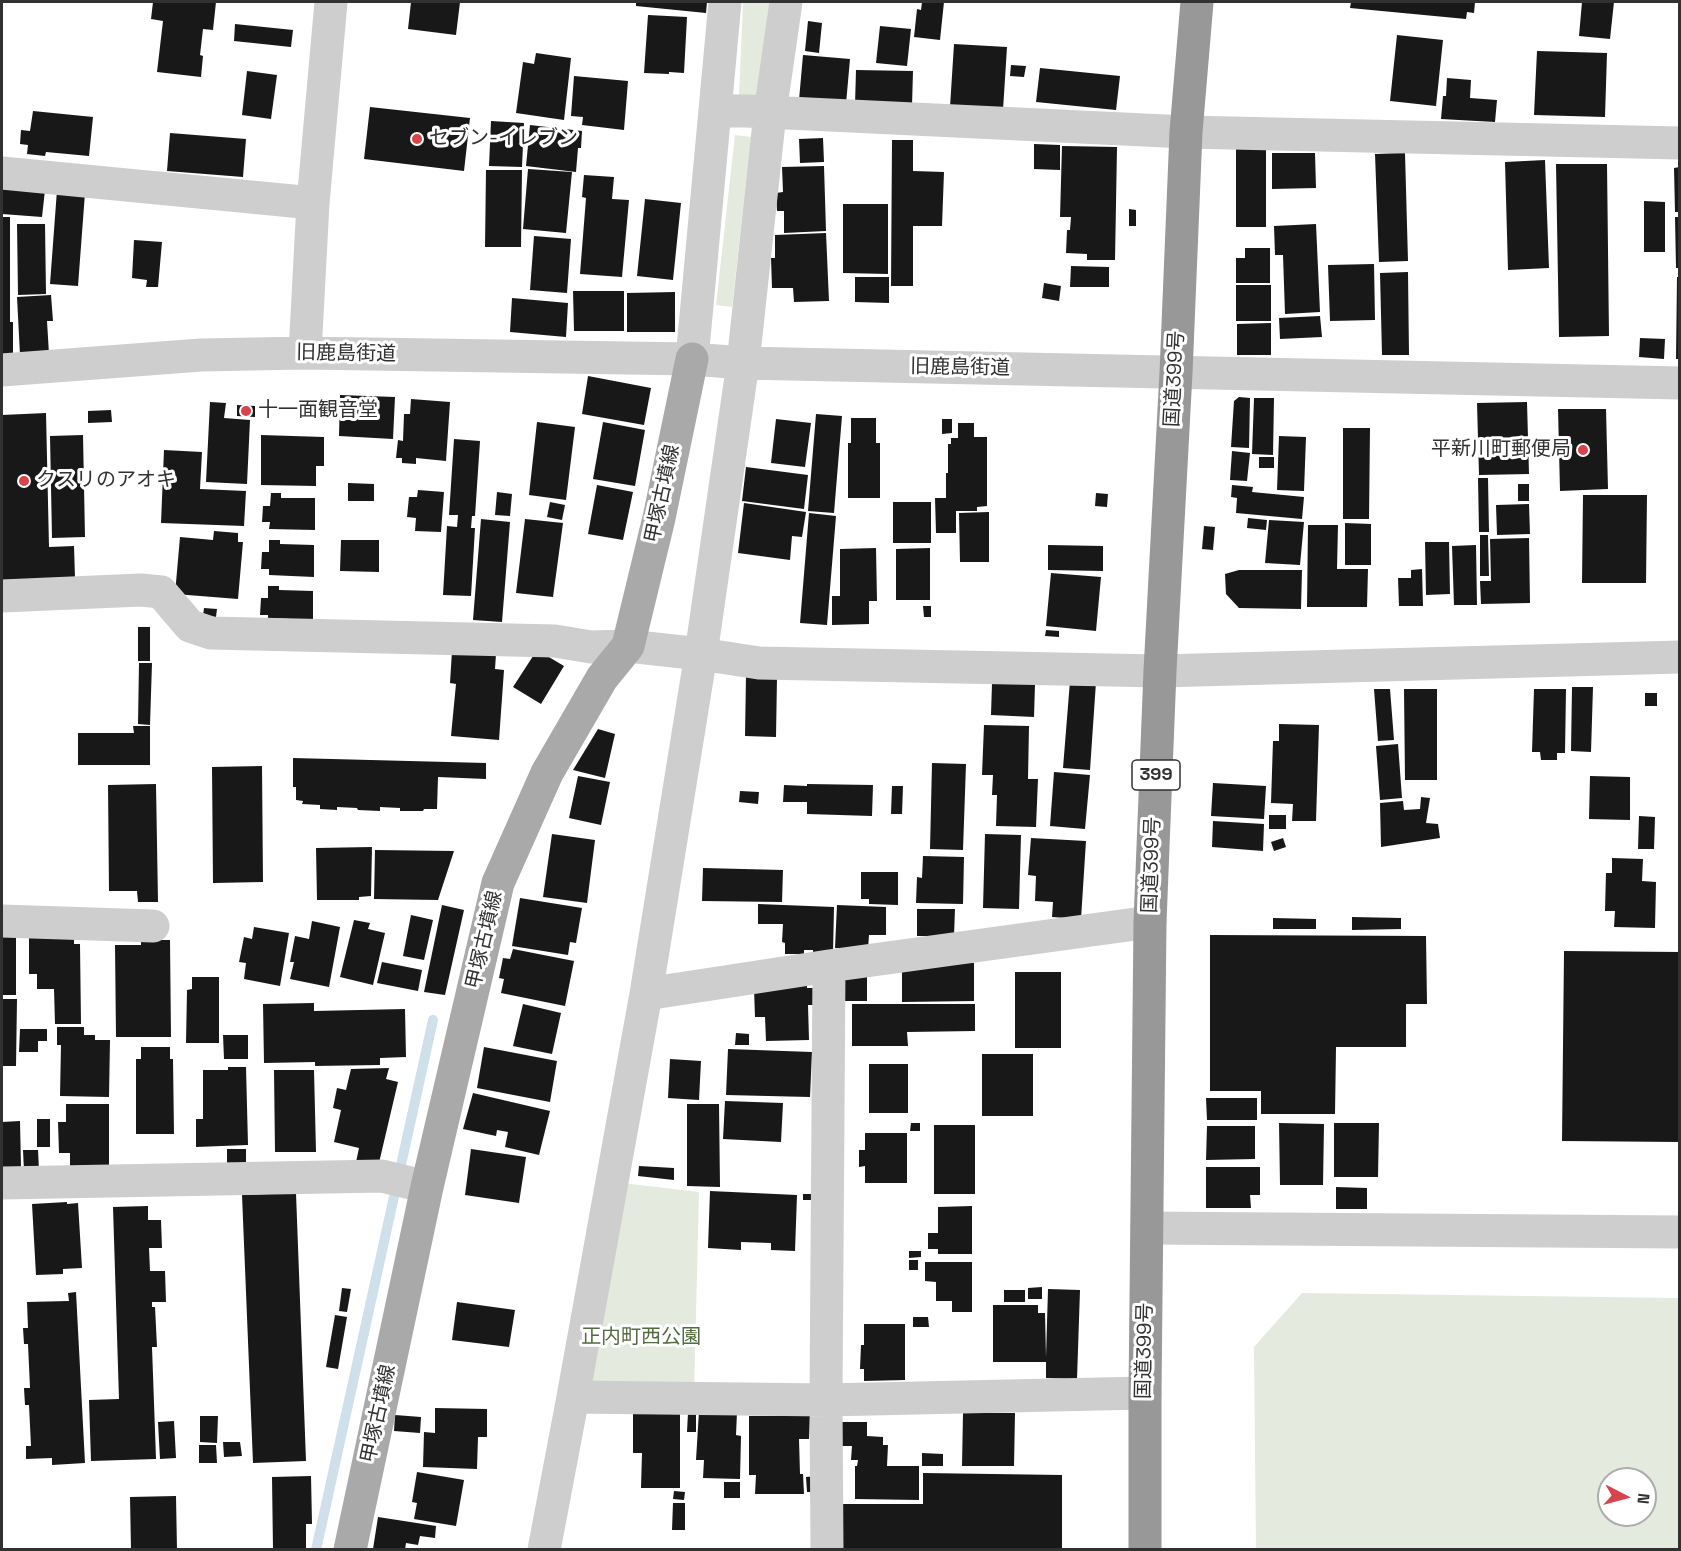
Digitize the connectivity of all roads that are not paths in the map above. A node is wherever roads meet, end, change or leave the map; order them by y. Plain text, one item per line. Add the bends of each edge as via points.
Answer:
1 (331, 2) edge
2 (725, 2) edge
3 (786, 2) edge
4 (1197, 2) edge
5 (715, 111) junction
6 (770, 113) junction
7 (1186, 132) junction
8 (1680, 143) edge
9 (2, 173) edge
10 (314, 203) junction
11 (305, 353) junction
12 (692, 359) junction
13 (743, 363) junction
14 (2, 370) edge
15 (1176, 373) junction
16 (1680, 383) edge
17 (2, 596) edge
18 (628, 646) junction
19 (701, 654) junction
20 (1680, 657) edge
21 (1160, 671) junction
22 (2, 921) edge
23 (1150, 922) junction
24 (153, 926) dead end
25 (829, 966) junction
26 (646, 994) junction
27 (2, 1183) edge
28 (427, 1187) junction
29 (1147, 1228) junction
30 (1680, 1232) edge
31 (1145, 1393) junction
32 (573, 1397) junction
33 (826, 1401) junction
34 (350, 1550) edge
35 (544, 1550) edge
36 (827, 1550) edge
37 (1145, 1550) edge

1 - 10 street
2 - 5 street
3 - 6 street
4 - 7 highway, 国道399号 / 399
5 - 6 street
5 - 12 street
6 - 7 street
6 - 13 street
7 - 8 street
7 - 15 highway, 国道399号 / 399
9 - 10 street
10 - 11 street
11 - 12 street, 旧鹿島街道
11 - 14 street, 旧鹿島街道 via 201,355
12 - 13 street, 旧鹿島街道
12 - 18 main road, 甲塚古墳線
13 - 15 street, 旧鹿島街道
13 - 19 street
15 - 16 street, 旧鹿島街道
15 - 21 highway, 国道399号 / 399
17 - 18 street via 161,592 190,626 211,633
18 - 19 street
18 - 28 main road, 甲塚古墳線 via 603,678 547,773 498,883
19 - 21 street via 759,663
19 - 26 street
20 - 21 street
21 - 23 highway, 国道399号 / 399
22 - 24 street
23 - 25 street
23 - 29 highway, 国道399号 / 399
25 - 26 street
25 - 33 street
26 - 32 street
27 - 28 street via 382,1176
28 - 34 main road, 甲塚古墳線
29 - 30 street
29 - 31 highway, 国道399号 / 399
31 - 33 street
31 - 37 highway, 国道399号 / 399
32 - 33 street
32 - 35 street
33 - 36 street

